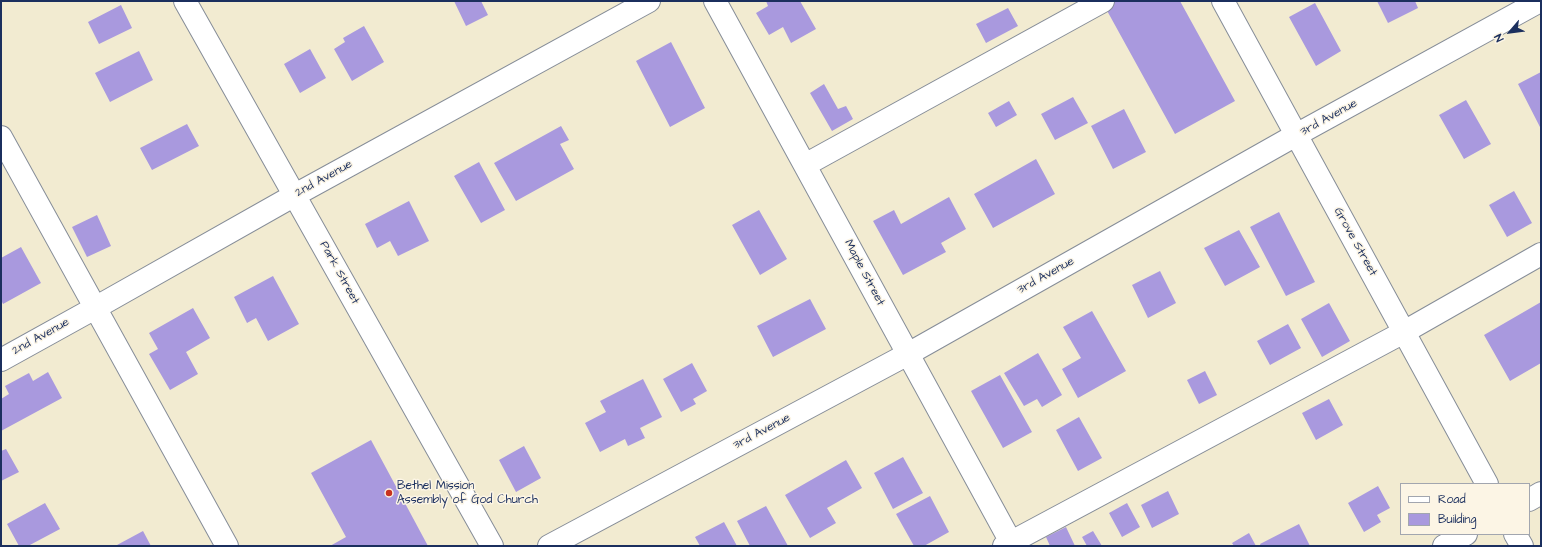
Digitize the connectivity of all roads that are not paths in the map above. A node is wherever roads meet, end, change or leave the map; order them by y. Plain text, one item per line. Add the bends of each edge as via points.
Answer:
1 (186, 1) edge
2 (649, 1) edge
3 (715, 1) edge
4 (1103, 1) edge
5 (1223, 1) edge
6 (1540, 1) edge
7 (1296, 135) junction
8 (1, 137) edge
9 (805, 165) junction
10 (295, 195) junction
11 (1541, 254) edge
12 (96, 308) junction
13 (1404, 332) junction
14 (908, 354) junction
15 (1, 360) edge
16 (1487, 483) edge
17 (1541, 493) edge
18 (1530, 499) edge
19 (1464, 535) edge
20 (1516, 535) edge
21 (1009, 545) edge
22 (227, 546) edge
23 (492, 546) edge
24 (549, 546) edge
25 (1444, 546) edge
26 (1522, 546) edge

1 - 10 street, Park Street
2 - 10 street, 2nd Avenue
3 - 9 street, Maple Street
4 - 9 street
5 - 7 street, Grove Street
6 - 7 street, 3rd Avenue
7 - 13 street, Grove Street
7 - 14 street, 3rd Avenue
8 - 12 street
9 - 14 street, Maple Street
10 - 12 street, 2nd Avenue
10 - 23 street, Park Street
11 - 13 street
12 - 15 street, 2nd Avenue
12 - 22 street
13 - 16 street, Grove Street
13 - 21 street
14 - 21 street, Maple Street
14 - 24 street, 3rd Avenue
17 - 18 street
19 - 25 street
20 - 26 street

